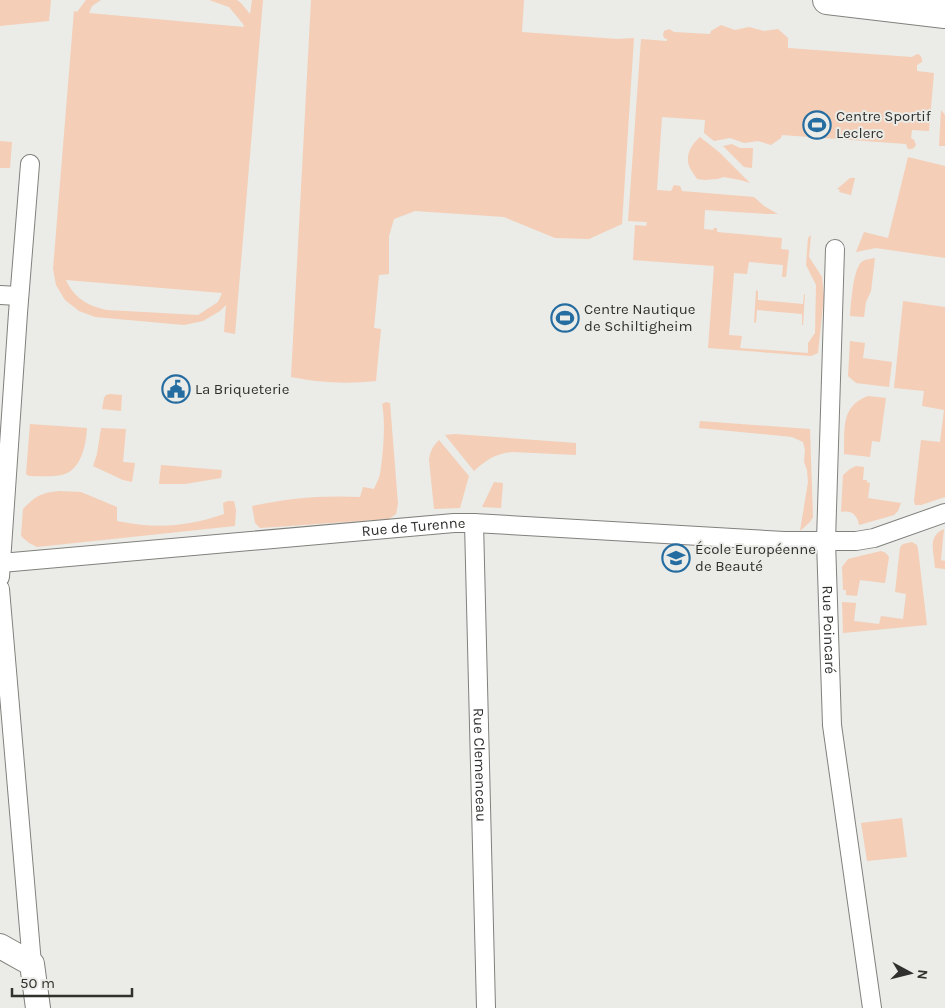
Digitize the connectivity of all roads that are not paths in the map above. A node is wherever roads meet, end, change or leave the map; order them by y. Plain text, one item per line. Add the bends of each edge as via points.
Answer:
1 (827, 0) edge
2 (944, 15) edge
3 (30, 164) dead end
4 (835, 249) dead end
5 (0, 295) edge
6 (19, 296) junction
7 (945, 513) edge
8 (474, 523) junction
9 (826, 541) junction
10 (1, 570) edge
11 (0, 589) edge
12 (0, 946) edge
13 (32, 964) junction
14 (38, 1008) edge
15 (486, 1008) edge
16 (872, 1008) edge

1 - 2 highway
3 - 6 street
4 - 9 street, Rue Poincaré
5 - 6 street
6 - 10 street
7 - 9 street, Rue de Turenne via 874,538
8 - 9 street, Rue de Turenne
8 - 10 street, Rue de Turenne
8 - 15 street, Rue Clemenceau
9 - 16 street, Rue Poincaré via 832,725
11 - 13 street
12 - 13 street
13 - 14 street

